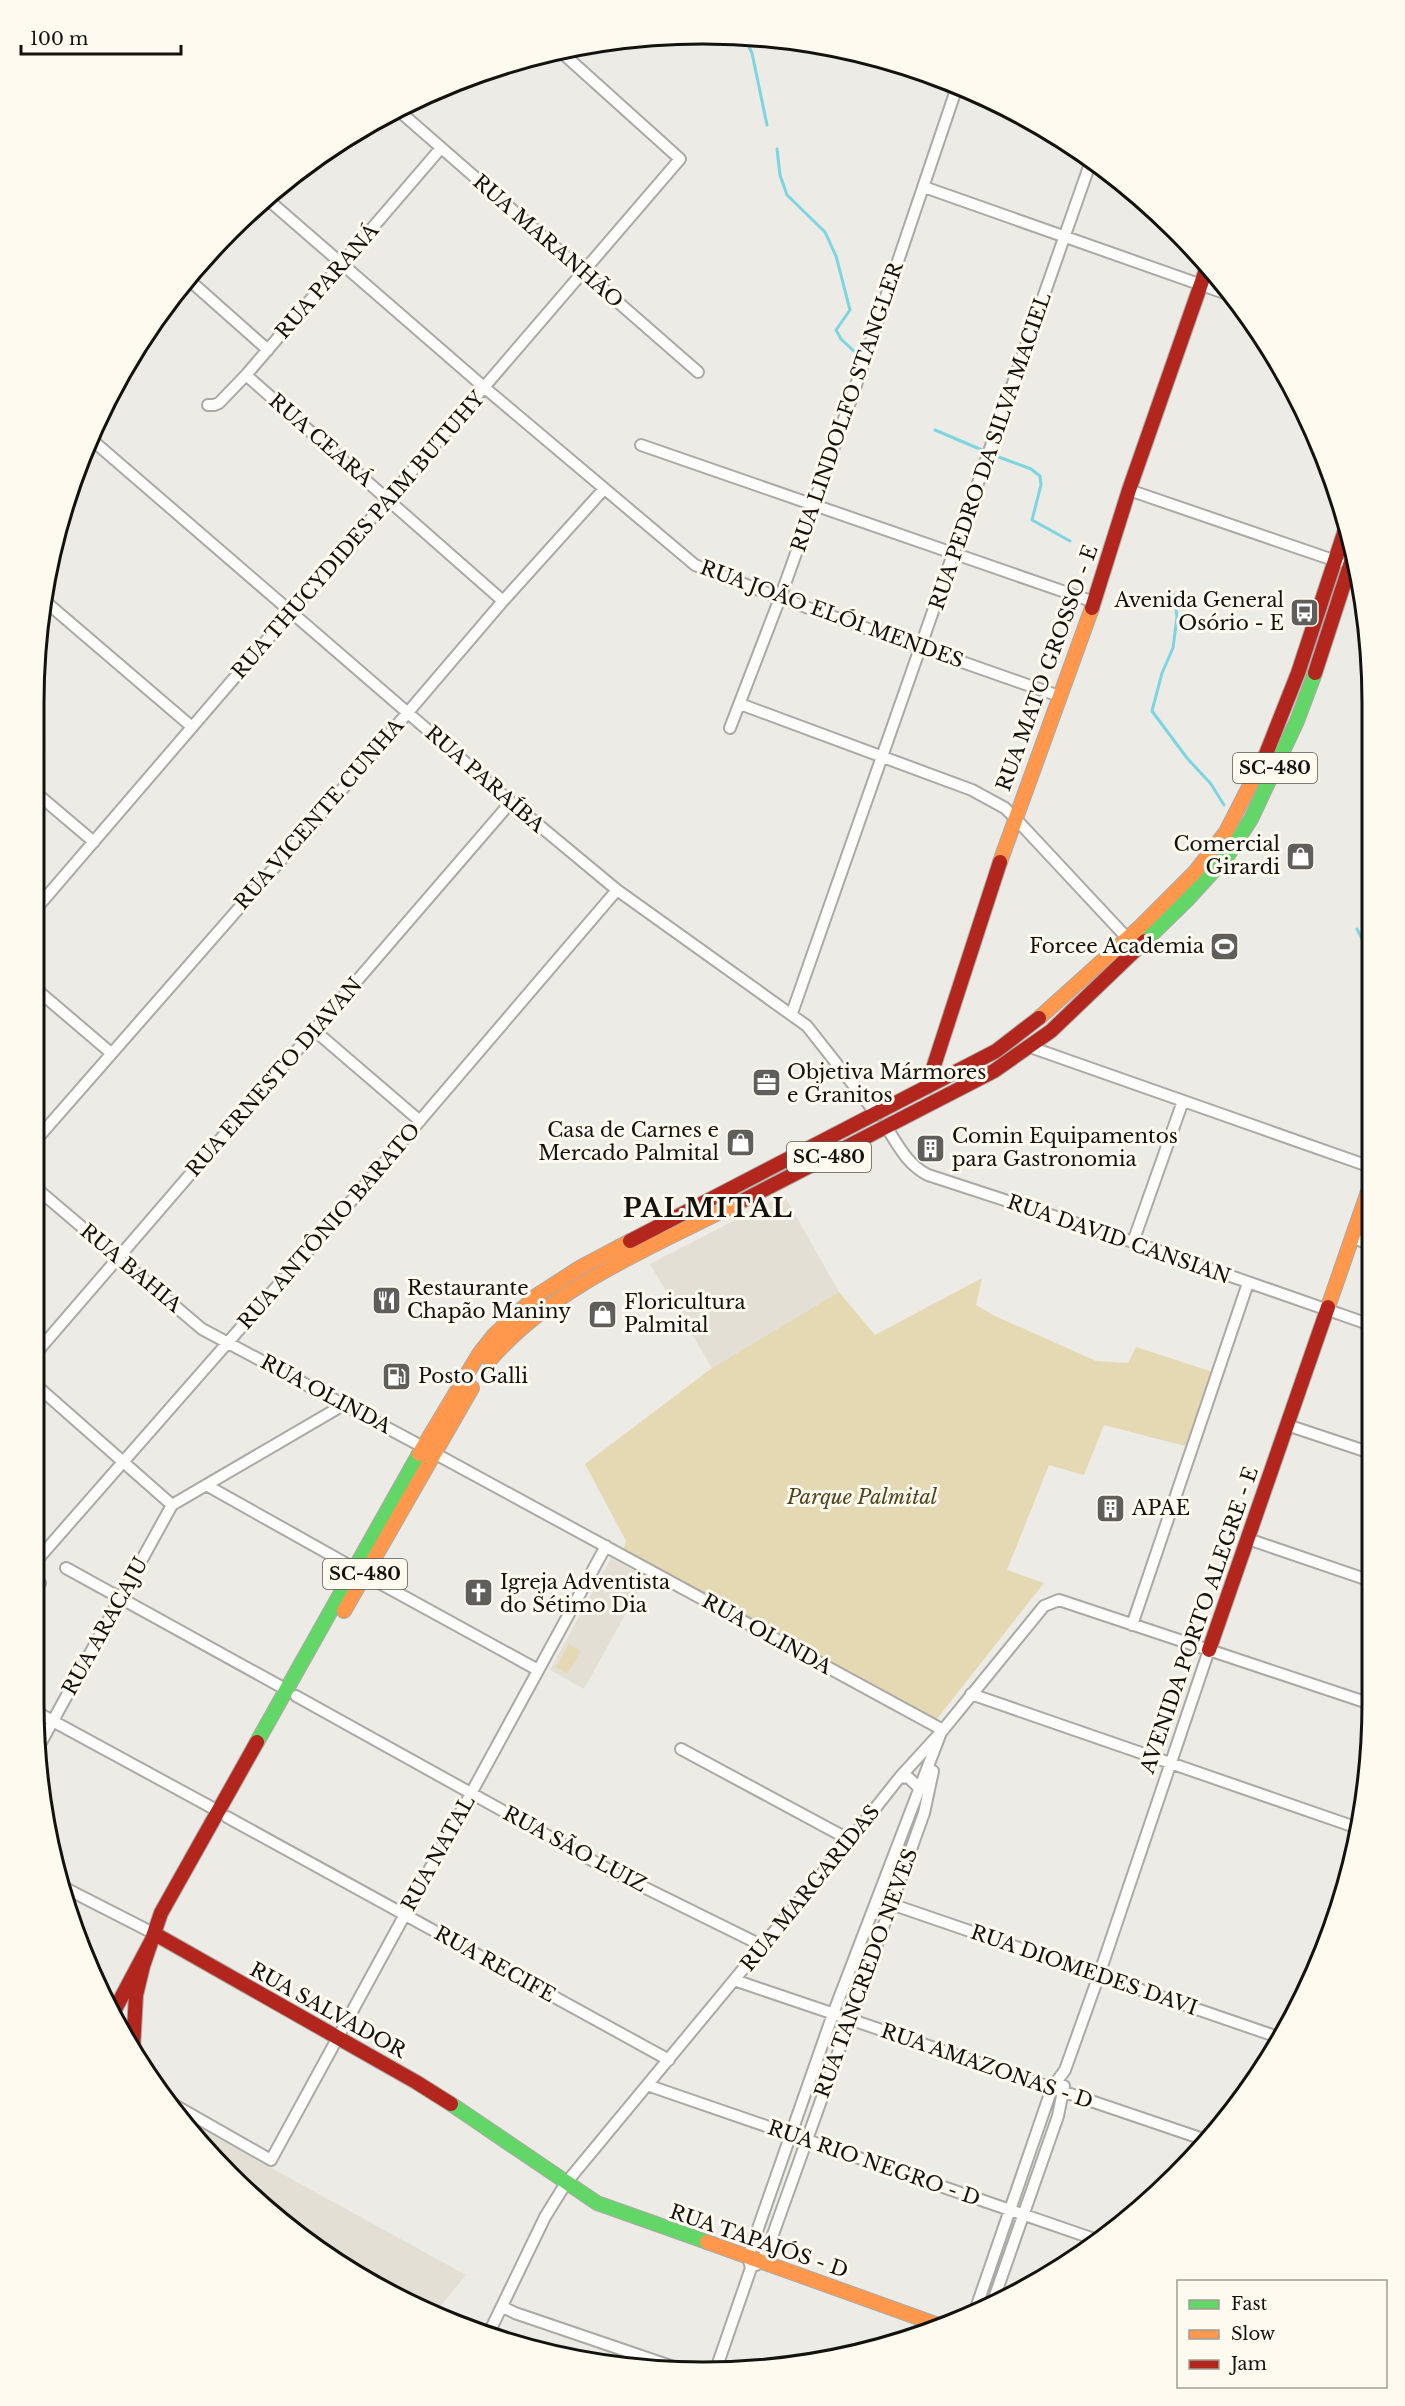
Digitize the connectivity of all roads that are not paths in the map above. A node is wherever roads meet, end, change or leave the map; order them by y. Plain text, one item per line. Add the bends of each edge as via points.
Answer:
1 (567, 58) edge
2 (955, 94) edge
3 (404, 115) edge
4 (441, 148) junction
5 (1089, 169) edge
6 (924, 187) junction
7 (273, 203) edge
8 (1065, 237) junction
9 (341, 264) junction
10 (584, 272) junction
11 (1204, 275) edge
12 (194, 284) edge
13 (1200, 285) junction
14 (1216, 290) edge
15 (268, 350) junction
16 (698, 372) dead end
17 (246, 375) junction
18 (485, 388) junction
19 (208, 405) dead end
20 (97, 444) edge
21 (641, 445) dead end
22 (604, 489) junction
23 (1129, 490) junction
24 (389, 499) junction
25 (814, 505) junction
26 (1341, 542) edge
27 (955, 554) junction
28 (1335, 561) junction
29 (1347, 564) edge
30 (1349, 572) edge
31 (780, 598) junction
32 (504, 601) junction
33 (1094, 602) junction
34 (51, 606) edge
35 (291, 613) junction
36 (921, 648) junction
37 (1059, 696) junction
38 (740, 704) junction
39 (407, 712) junction
40 (192, 728) junction
41 (730, 728) dead end
42 (882, 758) junction
43 (44, 800) edge
44 (511, 802) junction
45 (1015, 818) junction
46 (94, 842) junction
47 (617, 890) junction
48 (44, 900) edge
49 (1133, 944) junction
50 (44, 996) edge
51 (792, 1013) junction
52 (314, 1030) junction
53 (1030, 1047) junction
54 (111, 1053) junction
55 (927, 1087) junction
56 (1183, 1101) junction
57 (933, 1103) junction
58 (878, 1114) junction
59 (420, 1121) junction
60 (887, 1128) junction
61 (44, 1131) edge
62 (1361, 1163) edge
63 (44, 1195) edge
64 (1361, 1212) edge
65 (1352, 1238) junction
66 (1361, 1241) edge
67 (1133, 1242) junction
68 (117, 1257) junction
69 (1248, 1282) junction
70 (1327, 1310) junction
71 (1361, 1322) edge
72 (230, 1342) junction
73 (44, 1344) edge
74 (44, 1392) edge
75 (345, 1404) junction
76 (1287, 1425) junction
77 (428, 1450) junction
78 (1361, 1450) edge
79 (124, 1461) junction
80 (207, 1485) junction
81 (172, 1505) junction
82 (1248, 1539) junction
83 (606, 1546) junction
84 (44, 1552) edge
85 (66, 1568) dead end
86 (359, 1572) junction
87 (1361, 1578) edge
88 (120, 1598) junction
89 (1132, 1625) junction
90 (1209, 1650) junction
91 (538, 1670) junction
92 (292, 1693) junction
93 (971, 1694) junction
94 (1361, 1701) edge
95 (44, 1716) edge
96 (52, 1721) junction
97 (943, 1730) junction
98 (45, 1735) edge
99 (681, 1749) dead end
100 (1171, 1763) junction
101 (900, 1777) junction
102 (920, 1789) junction
103 (471, 1792) junction
104 (223, 1814) junction
105 (1350, 1825) edge
106 (850, 1840) junction
107 (71, 1891) edge
108 (891, 1904) junction
109 (404, 1914) junction
110 (154, 1934) junction
111 (763, 1946) junction
112 (1099, 1976) junction
113 (734, 1980) junction
114 (117, 2006) edge
115 (833, 2014) junction
116 (849, 2019) junction
117 (1272, 2035) edge
118 (134, 2036) edge
119 (337, 2037) junction
120 (669, 2060) junction
121 (1065, 2070) junction
122 (647, 2085) junction
123 (1052, 2088) junction
124 (1064, 2092) junction
125 (185, 2111) edge
126 (790, 2134) junction
127 (1198, 2137) edge
128 (806, 2140) junction
129 (566, 2183) junction
130 (1009, 2210) junction
131 (1024, 2215) junction
132 (1089, 2237) edge
133 (754, 2263) junction
134 (995, 2295) edge
135 (978, 2302) edge
136 (504, 2307) junction
137 (929, 2322) edge
138 (492, 2328) edge
139 (655, 2361) edge
140 (719, 2362) edge

1 - 10 street, RUA THUCYDIDES PAIM BUTUHY via 680,159
2 - 6 street, RUA LINDOLFO STANGLER
3 - 4 street, RUA MARANHÃO
4 - 9 street, RUA PARANÁ
4 - 10 street, RUA MARANHÃO
5 - 8 street, RUA PEDRO DA SILVA MACIEL
6 - 8 street
6 - 25 street, RUA LINDOLFO STANGLER
7 - 9 street, RUA JOÃO ELÓI MENDES
8 - 13 street
8 - 27 street, RUA PEDRO DA SILVA MACIEL
9 - 15 street, RUA PARANÁ
9 - 18 street, RUA JOÃO ELÓI MENDES
10 - 16 street, RUA MARANHÃO
10 - 18 street, RUA THUCYDIDES PAIM BUTUHY
11 - 13 main road, RUA MATO GROSSO - E
12 - 15 street
13 - 14 street
13 - 23 main road, RUA MATO GROSSO - E
15 - 17 street, RUA PARANÁ
17 - 19 street, RUA PARANÁ via 219,403
17 - 24 street, RUA CEARÁ
18 - 22 street, RUA JOÃO ELÓI MENDES
18 - 24 street, RUA THUCYDIDES PAIM BUTUHY
20 - 35 street, RUA PARAÍBA
21 - 25 street
22 - 31 street, RUA JOÃO ELÓI MENDES via 695,565
22 - 32 street, RUA VICENTE CUNHA
23 - 28 street
23 - 33 main road, RUA MATO GROSSO - E
24 - 32 street, RUA CEARÁ
24 - 35 street, RUA THUCYDIDES PAIM BUTUHY
25 - 27 street
25 - 31 street, RUA LINDOLFO STANGLER
26 - 28 main road, SC-480
27 - 33 street
27 - 36 street, RUA PEDRO DA SILVA MACIEL
28 - 29 street
28 - 49 main road, SC-480 via 1298,671 1239,812
30 - 49 main road, SC-480 via 1297,721 1251,819 1228,855 1187,900
31 - 36 street, RUA JOÃO ELÓI MENDES
31 - 38 street, RUA LINDOLFO STANGLER
32 - 39 street, RUA VICENTE CUNHA
33 - 37 main road, RUA MATO GROSSO - E
34 - 40 street
35 - 39 street, RUA PARAÍBA
35 - 40 street, RUA THUCYDIDES PAIM BUTUHY
36 - 37 street, RUA JOÃO ELÓI MENDES
36 - 42 street, RUA PEDRO DA SILVA MACIEL
37 - 45 main road, RUA MATO GROSSO - E
38 - 41 street, RUA LINDOLFO STANGLER
38 - 42 street
39 - 44 street, RUA PARAÍBA
39 - 54 street, RUA VICENTE CUNHA
40 - 46 street, RUA THUCYDIDES PAIM BUTUHY
42 - 45 street via 972,790
42 - 51 street, RUA PEDRO DA SILVA MACIEL
43 - 46 street
44 - 47 street, RUA PARAÍBA
44 - 52 street, RUA ERNESTO DIAVAN
45 - 49 street
45 - 55 main road, RUA MATO GROSSO - E
46 - 48 street, RUA THUCYDIDES PAIM BUTUHY
47 - 51 street, RUA PARAÍBA
47 - 59 street, RUA ANTÔNIO BARATO
49 - 53 main road, SC-480 via 1051,1031
49 - 55 main road, SC-480 via 1023,1033
50 - 54 street
51 - 58 street, RUA PARAÍBA
52 - 59 street
52 - 68 street, RUA ERNESTO DIAVAN
53 - 56 street
53 - 57 main road, SC-480
54 - 61 street, RUA VICENTE CUNHA
55 - 57 main road
55 - 58 main road, SC-480
56 - 62 street
56 - 67 street
57 - 60 main road, SC-480
58 - 77 main road, SC-480 via 641,1234 536,1296 479,1354
59 - 72 street, RUA ANTÔNIO BARATO
60 - 67 street, RUA DAVID CANSIAN via 905,1157 928,1175
60 - 77 main road, SC-480 via 591,1279 545,1307 489,1360
63 - 68 street, RUA BAHIA
64 - 65 main road, AVENIDA PORTO ALEGRE - E
65 - 66 street
65 - 70 main road, AVENIDA PORTO ALEGRE - E
67 - 69 street, RUA DAVID CANSIAN
68 - 72 street, RUA BAHIA via 202,1329
68 - 73 street, RUA ERNESTO DIAVAN
69 - 70 street, RUA DAVID CANSIAN
69 - 89 street
70 - 71 street, RUA DAVID CANSIAN
70 - 76 main road, AVENIDA PORTO ALEGRE - E
72 - 75 street, RUA OLINDA
72 - 79 street, RUA ANTÔNIO BARATO
74 - 79 street
75 - 77 street, RUA OLINDA
75 - 80 street
76 - 78 street
76 - 82 main road, AVENIDA PORTO ALEGRE - E
77 - 83 street, RUA OLINDA
77 - 86 main road, SC-480
79 - 81 street
79 - 84 street, RUA ANTÔNIO BARATO
80 - 81 street
80 - 86 street
81 - 88 street, RUA ARACAJU
82 - 87 street
82 - 90 main road, AVENIDA PORTO ALEGRE - E
83 - 91 street, RUA NATAL
83 - 97 street, RUA OLINDA
85 - 88 street, RUA SÃO LUIZ
86 - 91 street
86 - 92 main road, SC-480
88 - 92 street, RUA SÃO LUIZ
88 - 96 street, RUA ARACAJU
89 - 90 street
89 - 93 street, RUA MARGARIDAS via 1059,1600 1044,1606
90 - 94 street
90 - 100 street, AVENIDA PORTO ALEGRE - E
91 - 103 street, RUA NATAL
92 - 103 street, RUA SÃO LUIZ
92 - 104 main road, SC-480
93 - 97 street, RUA MARGARIDAS
93 - 100 street
95 - 96 street, RUA RECIFE
96 - 98 street, RUA ARACAJU
96 - 104 street, RUA RECIFE
97 - 101 street, RUA MARGARIDAS
97 - 102 street, RUA TANCREDO NEVES
97 - 108 street, RUA TANCREDO NEVES via 924,1813
99 - 106 street
100 - 105 street
100 - 112 street, AVENIDA PORTO ALEGRE - E
101 - 102 street via 909,1778
101 - 106 street, RUA MARGARIDAS
102 - 115 street, RUA TANCREDO NEVES
103 - 109 street, RUA NATAL
103 - 111 street, RUA SÃO LUIZ via 613,1872
104 - 109 street, RUA RECIFE
104 - 110 main road, SC-480 via 161,1913
106 - 111 street, RUA MARGARIDAS
107 - 110 street, RUA SALVADOR
108 - 112 street, RUA DIOMEDES DAVI
108 - 116 street, RUA TANCREDO NEVES
109 - 119 street, RUA NATAL
109 - 120 street, RUA RECIFE
110 - 114 main road
110 - 118 main road, SC-480 via 136,1995
110 - 119 main road, RUA SALVADOR
111 - 113 street, RUA MARGARIDAS
112 - 117 street, RUA DIOMEDES DAVI
112 - 121 street, AVENIDA PORTO ALEGRE - E
113 - 115 street, RUA AMAZONAS - D
113 - 120 street, RUA MARGARIDAS
115 - 116 street, RUA AMAZONAS - D
115 - 126 street, RUA TANCREDO NEVES
116 - 123 street, RUA AMAZONAS - D
116 - 128 street, RUA TANCREDO NEVES
119 - 125 street, RUA NATAL via 271,2160
119 - 129 main road, RUA SALVADOR via 476,2120
120 - 122 street, RUA MARGARIDAS
121 - 123 street, AVENIDA PORTO ALEGRE - E
121 - 124 street, AVENIDA PORTO ALEGRE - E
122 - 126 street, RUA RIO NEGRO - D
122 - 129 street, RUA MARGARIDAS
123 - 124 street, RUA AMAZONAS - D
123 - 130 street, AVENIDA PORTO ALEGRE - E
124 - 127 street, RUA AMAZONAS - D
124 - 131 street, AVENIDA PORTO ALEGRE - E
126 - 128 street, RUA RIO NEGRO - D
126 - 133 street, RUA TANCREDO NEVES
128 - 130 street, RUA RIO NEGRO - D
128 - 133 street, RUA TANCREDO NEVES
129 - 133 main road, RUA TAPAJÓS - D via 597,2203
129 - 136 street, RUA MARGARIDAS via 526,2254
130 - 131 street, RUA RIO NEGRO - D
130 - 135 street, AVENIDA PORTO ALEGRE - E
131 - 132 street, RUA RIO NEGRO - D
131 - 134 street, AVENIDA PORTO ALEGRE - E
133 - 137 main road, RUA TAPAJÓS - D
133 - 140 street, RUA TANCREDO NEVES
136 - 138 street, RUA MARGARIDAS
136 - 139 street

